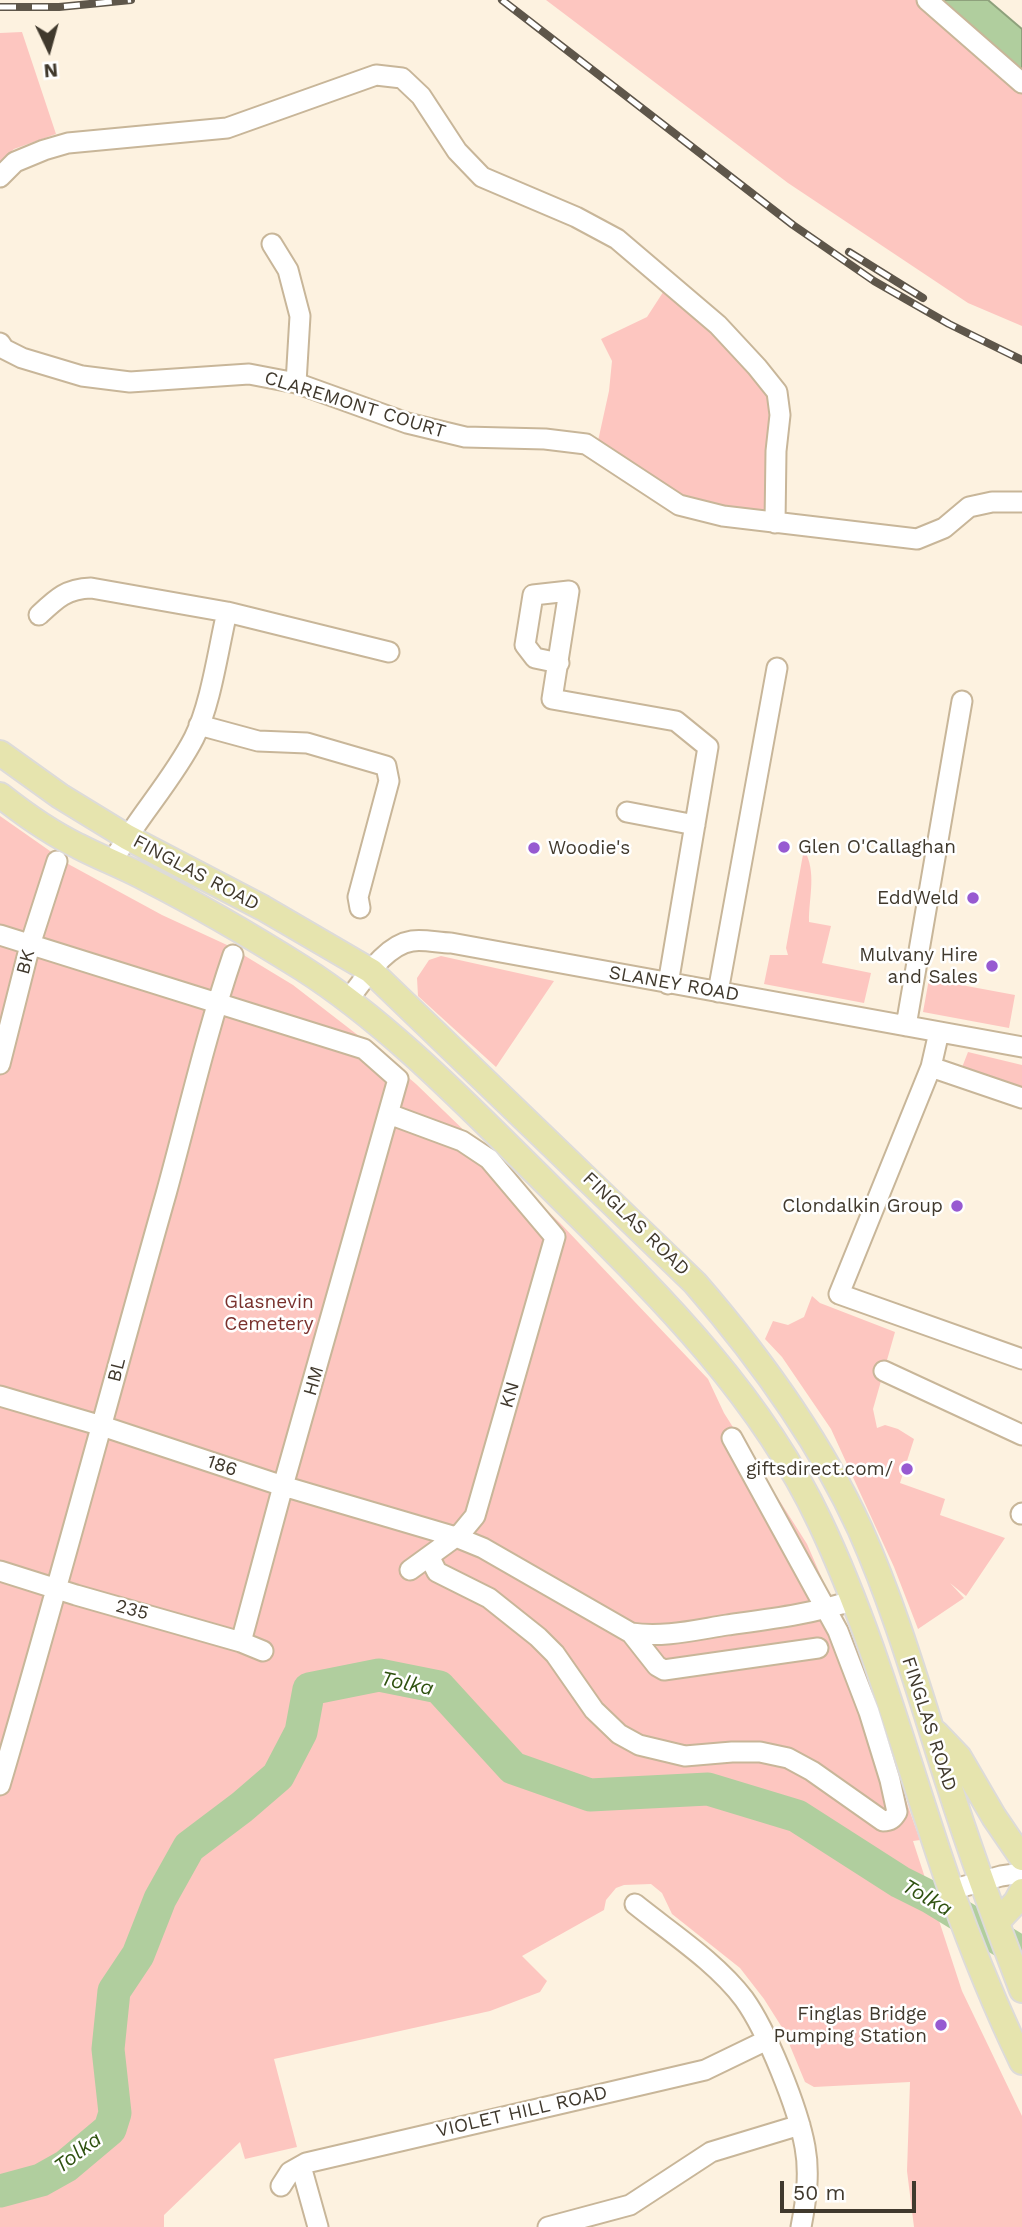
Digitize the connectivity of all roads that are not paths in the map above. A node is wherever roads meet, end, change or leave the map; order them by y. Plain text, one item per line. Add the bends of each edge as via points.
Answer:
1 (927, 0) edge
2 (1022, 83) edge
3 (0, 177) edge
4 (272, 244) dead end
5 (0, 343) edge
6 (296, 383) junction
7 (1022, 502) edge
8 (775, 523) junction
9 (227, 612) junction
10 (38, 615) dead end
11 (389, 652) dead end
12 (559, 663) dead end
13 (777, 668) dead end
14 (962, 701) dead end
15 (198, 725) junction
16 (0, 753) edge
17 (0, 795) edge
18 (627, 812) dead end
19 (695, 825) junction
20 (127, 837) junction
21 (57, 861) dead end
22 (113, 861) junction
23 (360, 908) dead end
24 (0, 935) edge
25 (30, 945) junction
26 (233, 956) dead end
27 (371, 971) junction
28 (668, 984) junction
29 (718, 992) junction
30 (348, 1000) junction
31 (217, 1003) junction
32 (906, 1026) junction
33 (939, 1032) junction
34 (1022, 1046) edge
35 (0, 1064) edge
36 (931, 1068) junction
37 (1022, 1098) edge
38 (389, 1114) junction
39 (1022, 1359) edge
40 (884, 1371) dead end
41 (0, 1396) edge
42 (102, 1426) junction
43 (1022, 1435) edge
44 (732, 1438) dead end
45 (283, 1486) junction
46 (451, 1535) junction
47 (430, 1558) junction
48 (410, 1570) dead end
49 (0, 1571) edge
50 (56, 1588) junction
51 (854, 1600) junction
52 (826, 1609) junction
53 (631, 1633) junction
54 (241, 1642) junction
55 (818, 1648) dead end
56 (263, 1651) dead end
57 (931, 1728) junction
58 (0, 1785) edge
59 (1022, 1858) edge
60 (1022, 1873) edge
61 (982, 1880) junction
62 (951, 1890) junction
63 (1022, 1891) edge
64 (635, 1904) dead end
65 (997, 1922) junction
66 (1022, 1990) edge
67 (767, 2040) junction
68 (1022, 2063) edge
69 (800, 2124) junction
70 (301, 2166) junction
71 (281, 2186) dead end
72 (318, 2227) edge
73 (548, 2227) edge
74 (801, 2227) edge

1 - 2 street
3 - 8 street via 15,162 68,143 228,128 376,75 402,78 482,177 617,239 757,366 777,392 780,415
4 - 6 street via 288,270 300,316
5 - 6 street, CLAREMONT COURT via 22,358 82,376 118,381 249,374
6 - 8 street, CLAREMONT COURT via 407,423 466,437 586,444 679,505
7 - 8 street, CLAREMONT COURT via 969,507 944,528 917,539
9 - 10 street via 91,588 62,594
9 - 11 street
9 - 15 street
12 - 19 street via 552,699 676,721 708,747
13 - 29 street
14 - 32 street
15 - 20 street via 194,738
15 - 23 street via 257,741 307,743 386,766 389,781 358,897
16 - 20 main road, FINGLAS ROAD
17 - 22 main road, FINGLAS ROAD via 76,845
18 - 19 street
19 - 28 street
20 - 22 street
20 - 27 main road, FINGLAS ROAD
21 - 25 street, BK
22 - 30 main road, FINGLAS ROAD via 206,909
24 - 25 street
25 - 31 street
25 - 35 street, BK
26 - 31 street, BL
27 - 28 street, SLANEY ROAD via 398,946 413,941 451,943
27 - 30 street, SLANEY ROAD
27 - 57 main road, FINGLAS ROAD via 695,1283 739,1334 788,1402 860,1530
28 - 29 street, SLANEY ROAD
29 - 32 street, SLANEY ROAD
30 - 51 main road, FINGLAS ROAD via 477,1114 663,1300 728,1374 778,1444 820,1520
31 - 38 street, HM via 364,1049 398,1079
31 - 42 street, BL
32 - 33 street, SLANEY ROAD
33 - 34 street, SLANEY ROAD
33 - 36 street
36 - 37 street
36 - 39 street via 839,1294
38 - 45 street, HM
38 - 46 street, KN via 462,1141 488,1159 555,1237 475,1516
40 - 43 street
41 - 42 street, 186
42 - 45 street, 186
42 - 50 street, BL
44 - 52 street
45 - 46 street, 186
45 - 54 street, HM
46 - 47 street, KN
46 - 53 street, 186 via 483,1548
47 - 48 street, KN
47 - 52 street via 437,1572 489,1598 538,1637 594,1710 629,1740 685,1756 760,1752 788,1758 888,1821 897,1812 890,1780 869,1712
49 - 50 street, 235
50 - 54 street, 235
50 - 58 street, BL
51 - 52 street
51 - 62 main road, FINGLAS ROAD
52 - 53 street via 661,1635
53 - 55 street via 664,1670
54 - 56 street, 235
57 - 59 main road via 958,1757
57 - 61 main road, FINGLAS ROAD
60 - 61 street
61 - 62 street
61 - 65 main road, FINGLAS ROAD
62 - 68 main road, FINGLAS ROAD
63 - 65 main road
64 - 67 street via 719,1974 743,1999
65 - 66 main road, FINGLAS ROAD
67 - 69 street
67 - 70 street, VIOLET HILL ROAD via 705,2070
69 - 73 street via 711,2152 630,2205
69 - 74 street via 807,2192
70 - 71 street via 290,2172
70 - 72 street

